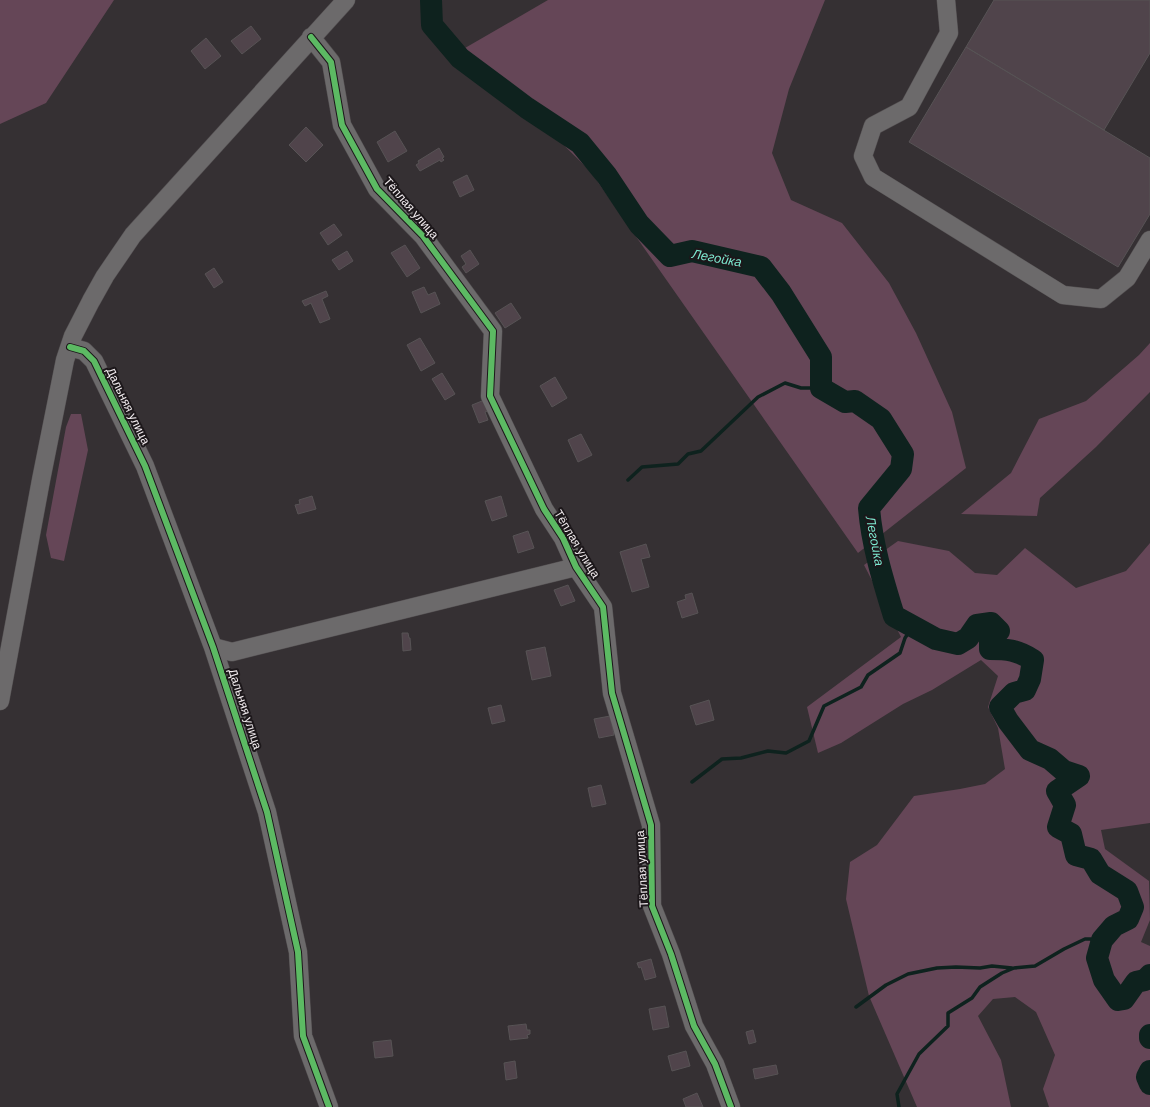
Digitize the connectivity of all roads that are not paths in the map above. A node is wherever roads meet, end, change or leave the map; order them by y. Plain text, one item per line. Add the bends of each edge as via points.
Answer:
1 (346, 0) edge
2 (946, 0) edge
3 (312, 37) junction
4 (1150, 240) edge
5 (70, 347) junction
6 (576, 567) junction
7 (213, 647) junction
8 (0, 701) edge
9 (329, 1107) edge
10 (731, 1107) edge

1 - 3 street
2 - 4 street via 949,33 909,107 873,126 863,156 873,177 1063,295 1101,299 1127,278
3 - 5 street via 133,235 98,289 73,336
3 - 6 street, Тёплая улица via 331,62 342,125 377,189 422,236 493,331 490,396 544,509 563,538
5 - 7 street, Дальняя улица via 84,351 94,361 145,466
5 - 8 street via 65,360 41,480
6 - 7 street via 232,652
6 - 10 street, Тёплая улица via 603,606 612,692 651,825 652,906 671,954 694,1026 715,1064
7 - 9 street, Дальняя улица via 267,812 298,952 302,1036

